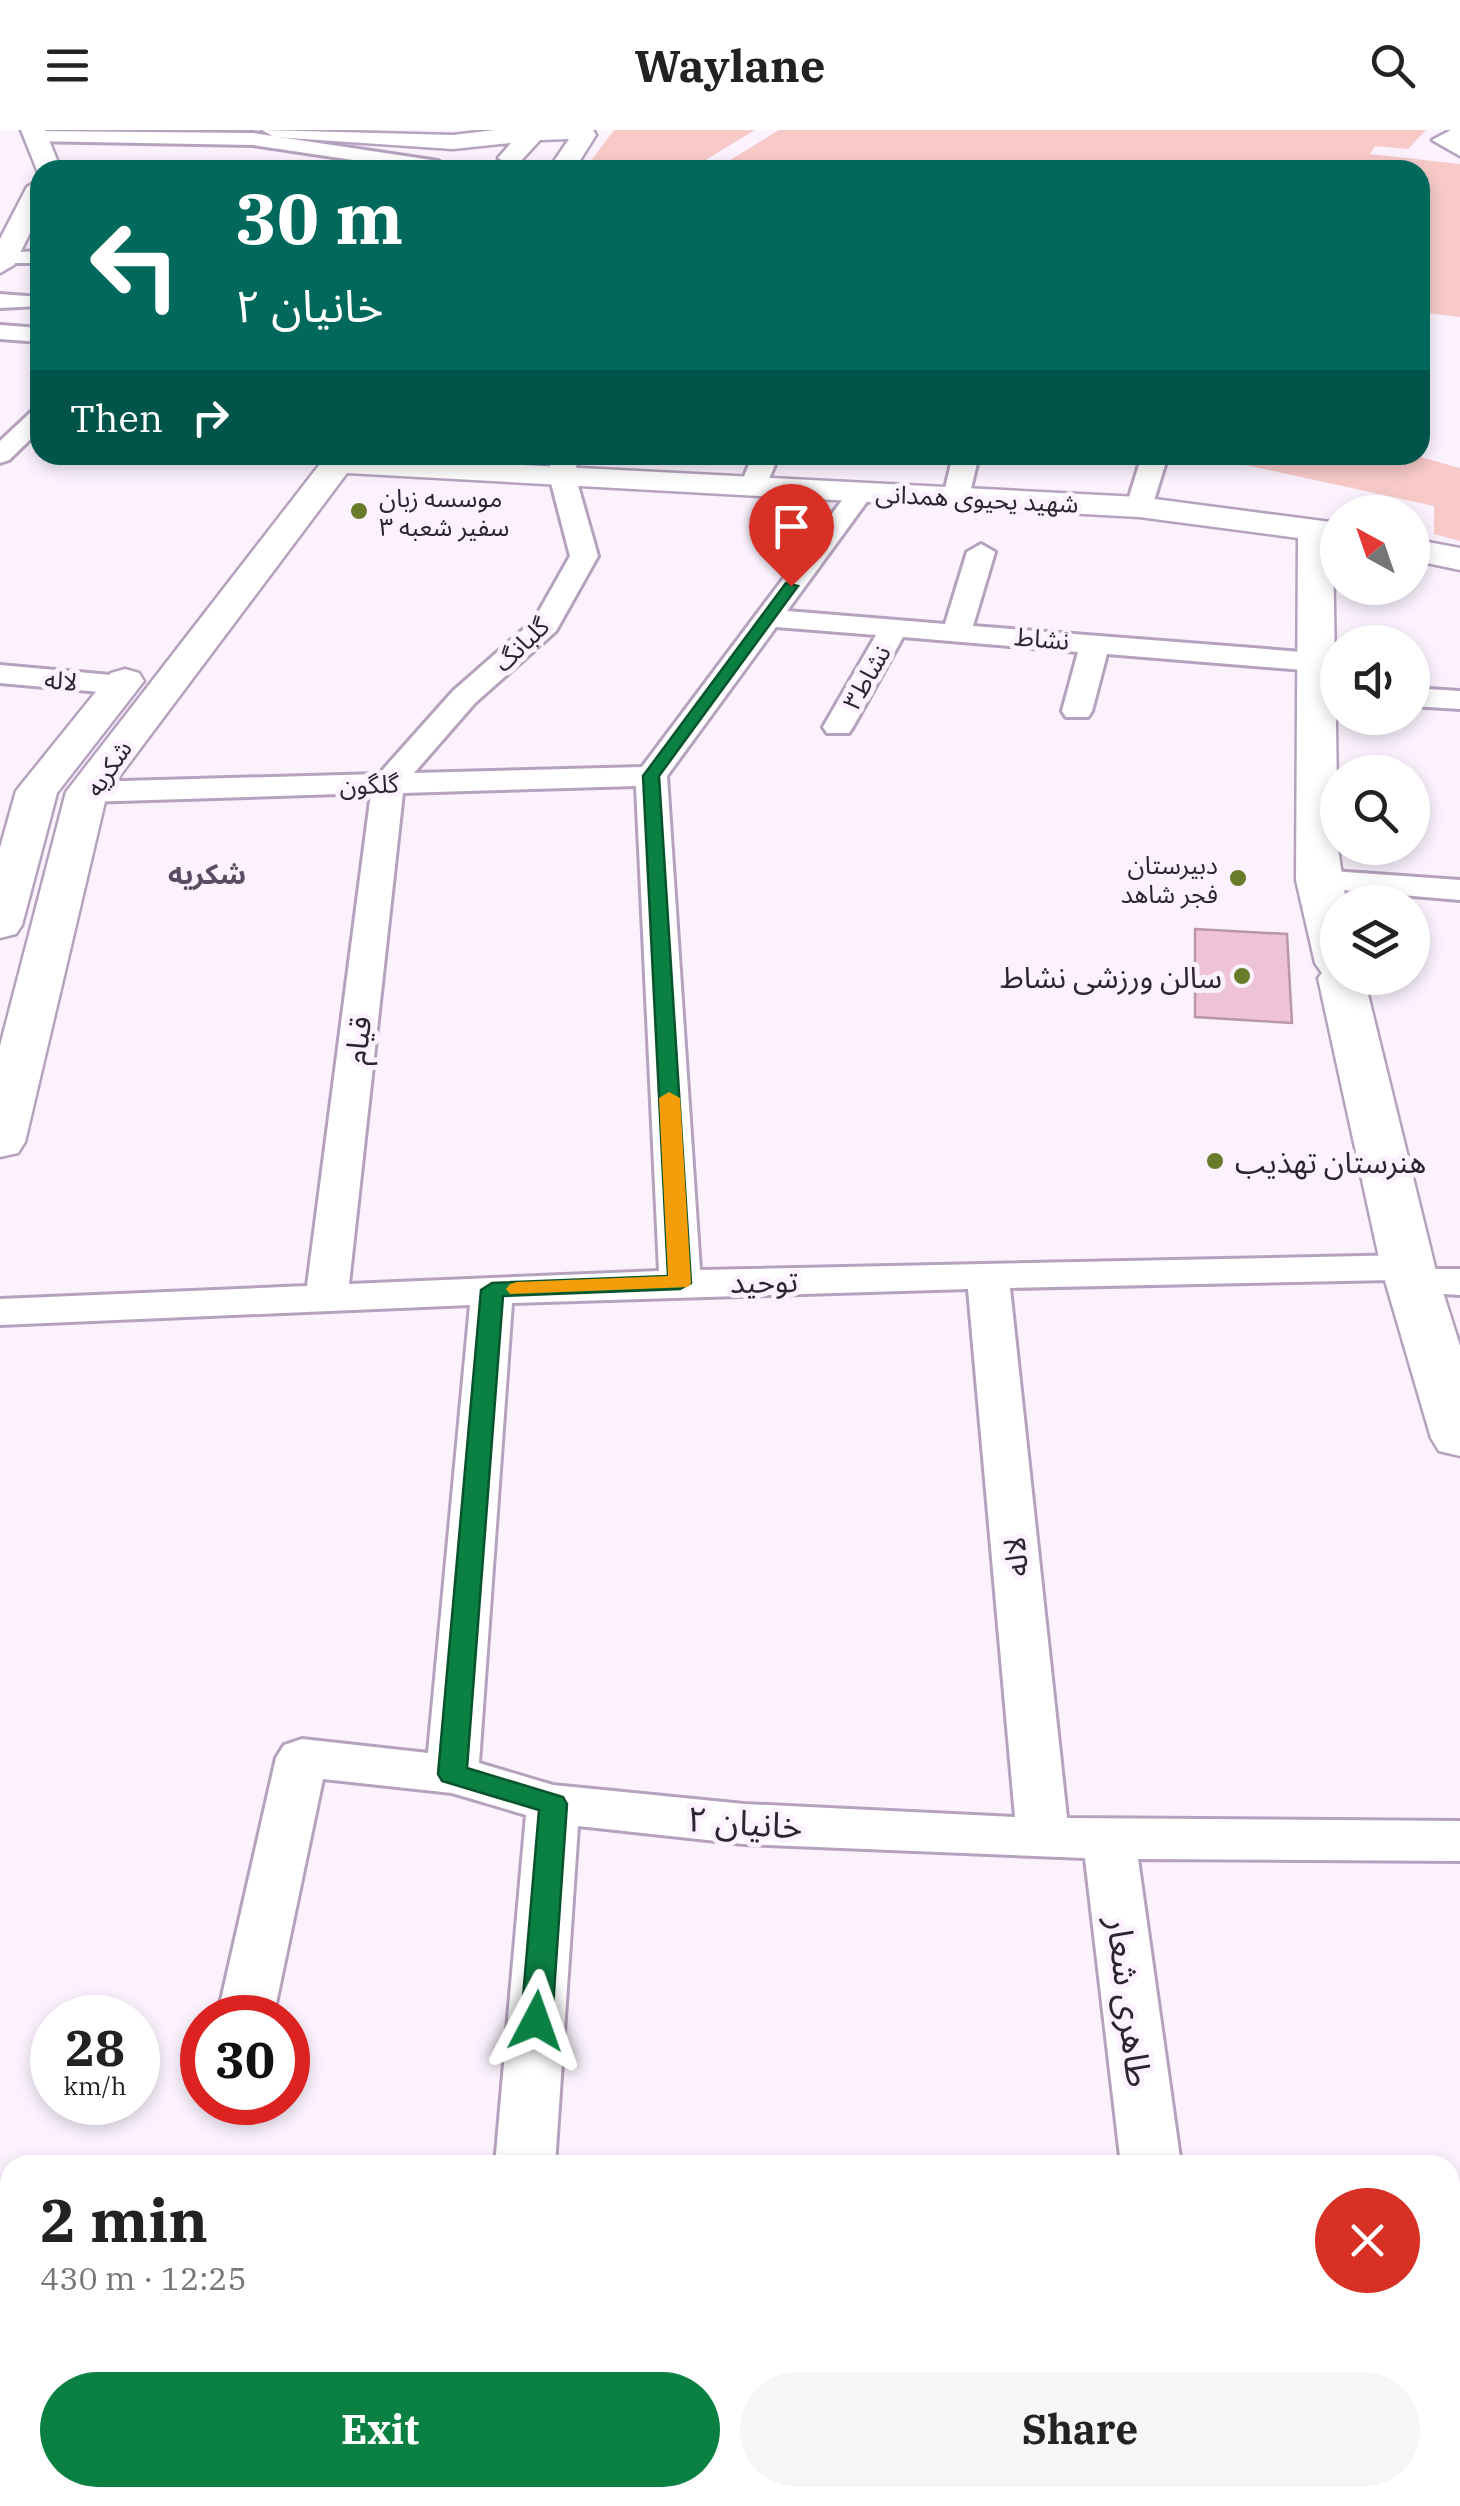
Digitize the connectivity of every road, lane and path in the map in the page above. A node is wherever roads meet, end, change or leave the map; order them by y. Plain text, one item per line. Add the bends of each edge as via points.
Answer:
1 (274, 130) edge
2 (543, 131) edge
3 (35, 134) edge
4 (333, 134) edge
5 (588, 134) edge
6 (247, 153) dead end
7 (44, 160) edge
8 (308, 160) edge
9 (397, 160) edge
10 (475, 160) edge
11 (509, 160) edge
12 (567, 160) edge
13 (0, 301) edge
14 (30, 302) edge
15 (0, 332) edge
16 (30, 334) edge
17 (30, 426) edge
18 (0, 455) edge
19 (322, 465) edge
20 (323, 465) edge
21 (563, 465) edge
22 (964, 465) edge
23 (1152, 465) edge
24 (760, 470) edge
25 (861, 492) junction
26 (956, 497) junction
27 (1139, 507) junction
28 (1320, 530) edge
29 (980, 552) dead end
30 (1430, 553) edge
31 (1460, 559) edge
32 (768, 618) junction
33 (895, 627) junction
34 (957, 632) junction
35 (1094, 642) junction
36 (142, 660) junction
37 (0, 674) edge
38 (1320, 680) edge
39 (1430, 698) edge
40 (1460, 700) edge
41 (1077, 711) dead end
42 (838, 727) dead end
43 (1322, 735) edge
44 (651, 776) junction
45 (388, 784) junction
46 (87, 792) junction
47 (1318, 880) junction
48 (1320, 888) edge
49 (1460, 890) edge
50 (0, 925) edge
51 (1346, 995) edge
52 (0, 1142) edge
53 (988, 1276) junction
54 (1427, 1277) edge
55 (680, 1283) junction
56 (492, 1290) junction
57 (327, 1296) junction
58 (0, 1312) edge
59 (1460, 1438) edge
60 (452, 1774) junction
61 (553, 1804) junction
62 (1044, 1838) junction
63 (1109, 1839) junction
64 (1460, 1841) edge
65 (250, 1995) edge
66 (526, 2155) edge
67 (1150, 2155) edge

1 - 4 main road
2 - 4 main road via 453,142
2 - 5 main road
2 - 11 main road
3 - 7 main road
3 - 9 street via 253,139
4 - 10 main road
5 - 12 main road
6 - 8 street
13 - 14 street
15 - 16 street
17 - 18 street
19 - 36 main road, شکریه
20 - 46 main road, شکریه
21 - 24 main road, شهید یحیوی همدانی
21 - 45 street, گلبانگ via 584,556 546,624 464,696
22 - 26 street
23 - 27 street
24 - 25 main road, شهید یحیوی همدانی
25 - 26 main road, شهید یحیوی همدانی
25 - 32 street
26 - 27 main road, شهید یحیوی همدانی
27 - 28 main road, شهید یحیوی همدانی
29 - 34 street
30 - 31 main road
32 - 33 street, نشاط
32 - 44 street
33 - 34 street, نشاط
33 - 42 street, نشاط۳
34 - 35 street, نشاط
35 - 38 street, نشاط
35 - 41 street
36 - 37 street, لاله
36 - 50 main road, شکریه via 37,791
39 - 40 street
43 - 47 main road
44 - 45 street, گلگون
44 - 55 street
45 - 46 street, گلگون
45 - 57 street, قیام
46 - 52 main road, شکریه
47 - 48 main road
47 - 49 street
51 - 54 main road
53 - 54 street, توحید
53 - 55 street, توحید
53 - 62 street, لاله
54 - 59 main road
55 - 56 street, توحید
56 - 57 street, توحید
56 - 60 street
57 - 58 street, توحید
60 - 61 street, خانیان ۲
60 - 65 street, خانیان ۲ via 302,1758
61 - 62 street, خانیان ۲ via 744,1824
61 - 66 street
62 - 63 street, خانیان ۲
63 - 64 street, خانیان ۲
63 - 67 street, طاهری شعار

